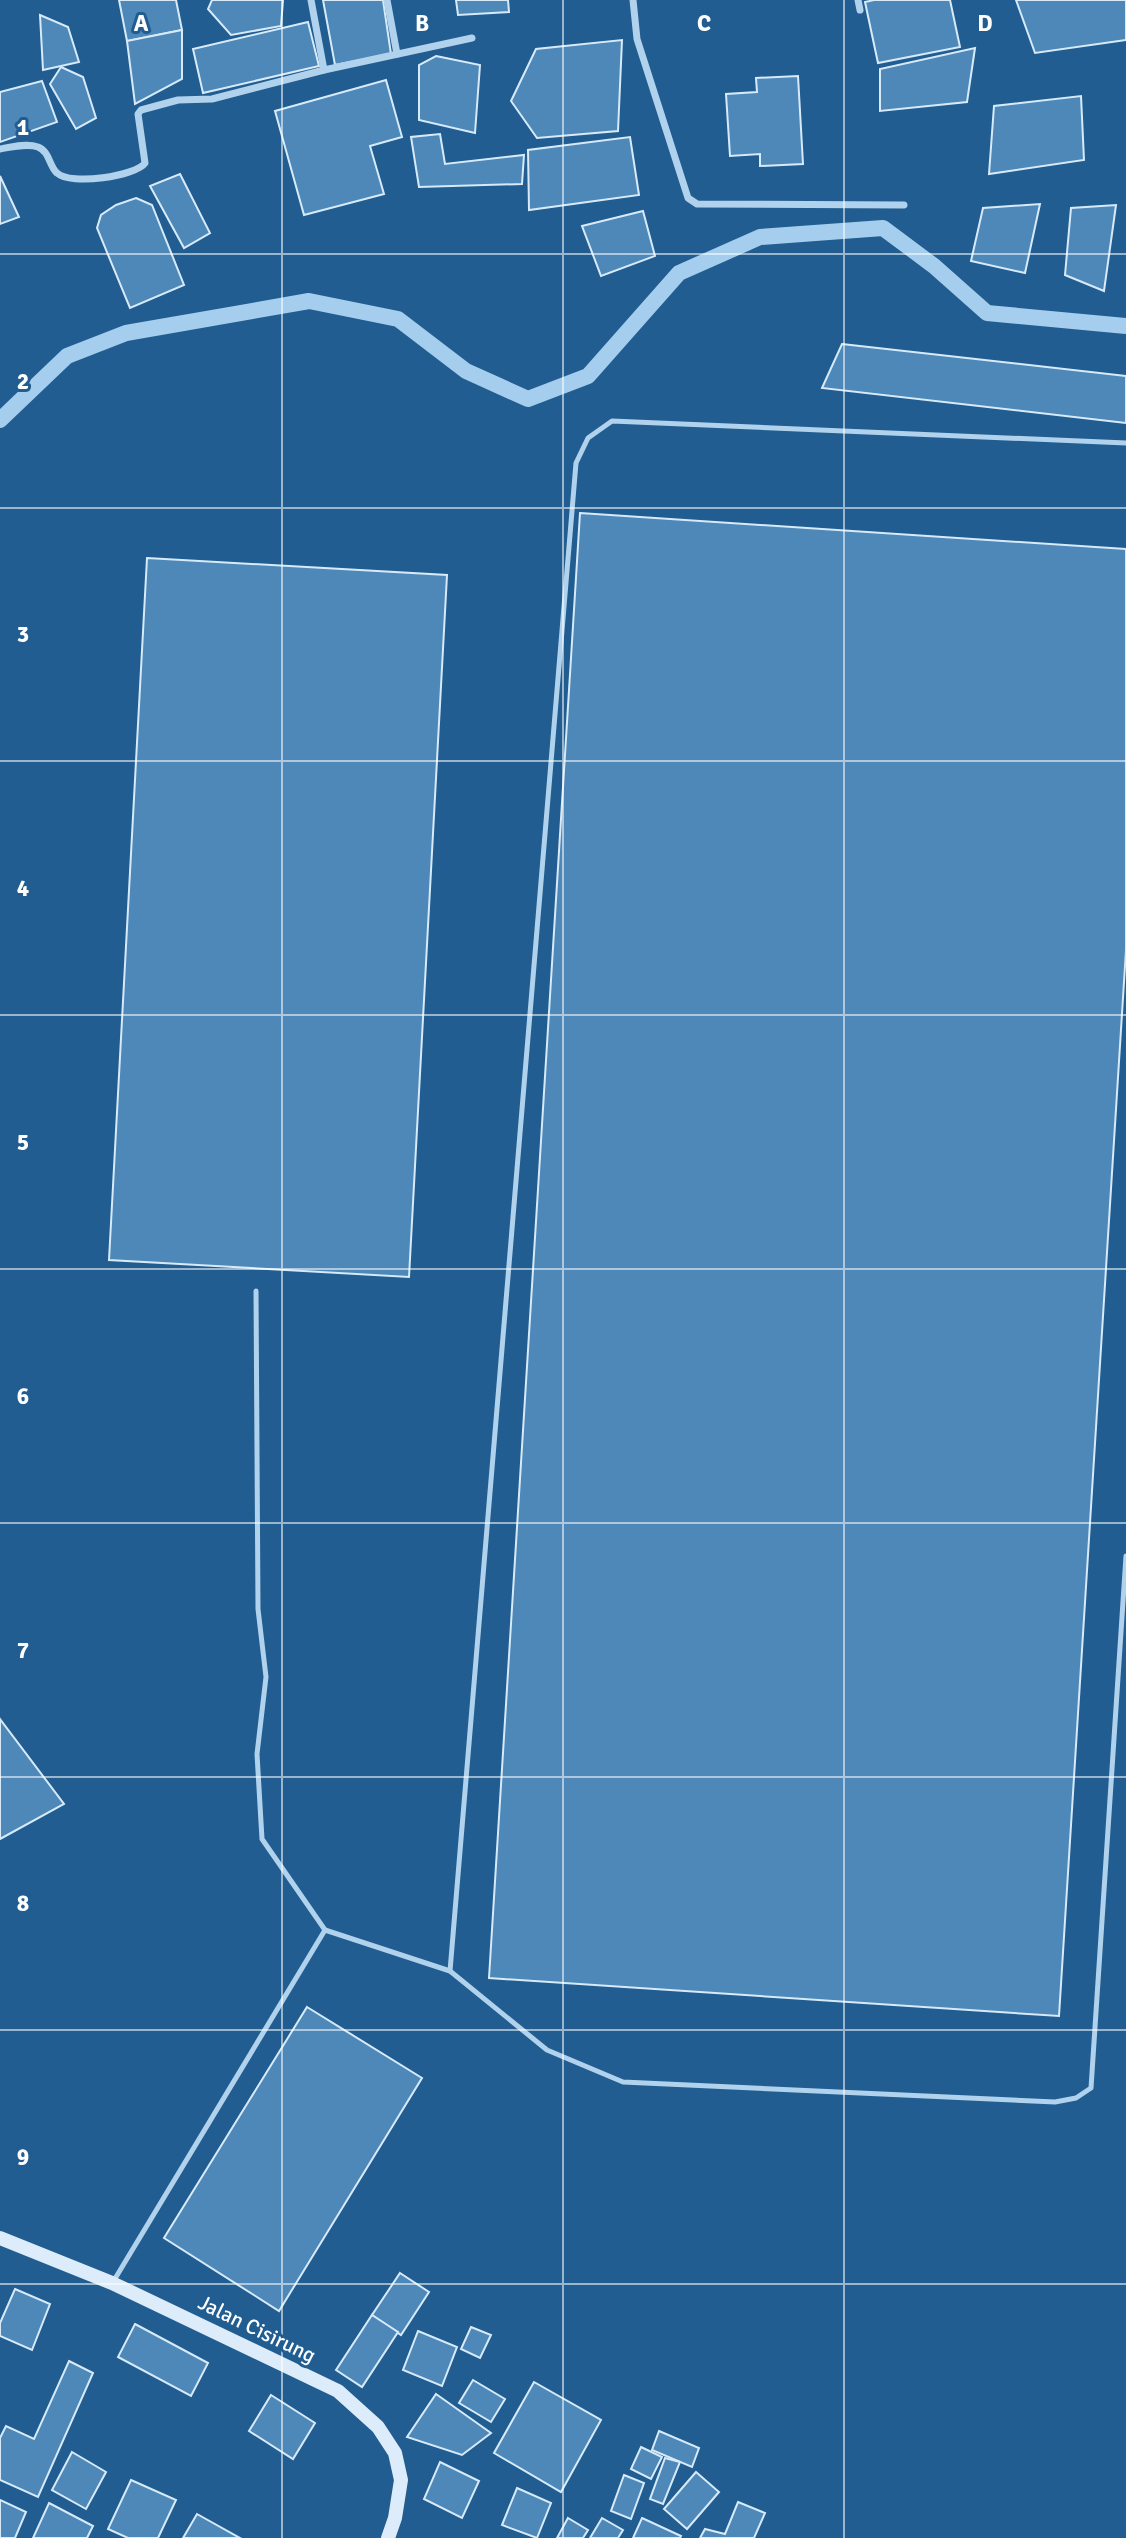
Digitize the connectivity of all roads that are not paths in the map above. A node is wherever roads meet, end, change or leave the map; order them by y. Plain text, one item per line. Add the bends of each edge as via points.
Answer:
1 (311, 0) edge
2 (387, 0) edge
3 (633, 0) edge
4 (858, 0) edge
5 (860, 10) dead end
6 (472, 38) dead end
7 (397, 54) junction
8 (324, 70) junction
9 (0, 149) edge
10 (904, 205) dead end
11 (1126, 443) edge
12 (256, 1291) dead end
13 (1126, 1556) edge
14 (325, 1930) junction
15 (450, 1971) junction
16 (0, 2238) edge
17 (112, 2283) junction
18 (387, 2538) edge

1 - 8 street
2 - 7 street
3 - 10 street via 637,39 688,198 697,204
4 - 5 street
6 - 7 street
7 - 8 street
8 - 9 street via 212,99 178,100 141,110 145,163 136,169 69,180 57,173 36,146
11 - 15 lane via 612,421 588,438 576,463
12 - 14 lane via 258,1609 266,1677 257,1754 262,1839
13 - 15 lane via 1091,2088 1076,2098 1055,2102 623,2082 547,2050
14 - 15 lane
14 - 17 lane
16 - 17 main road, Jalan Cisirung
17 - 18 main road, Jalan Cisirung via 338,2391 378,2427 395,2453 401,2480

